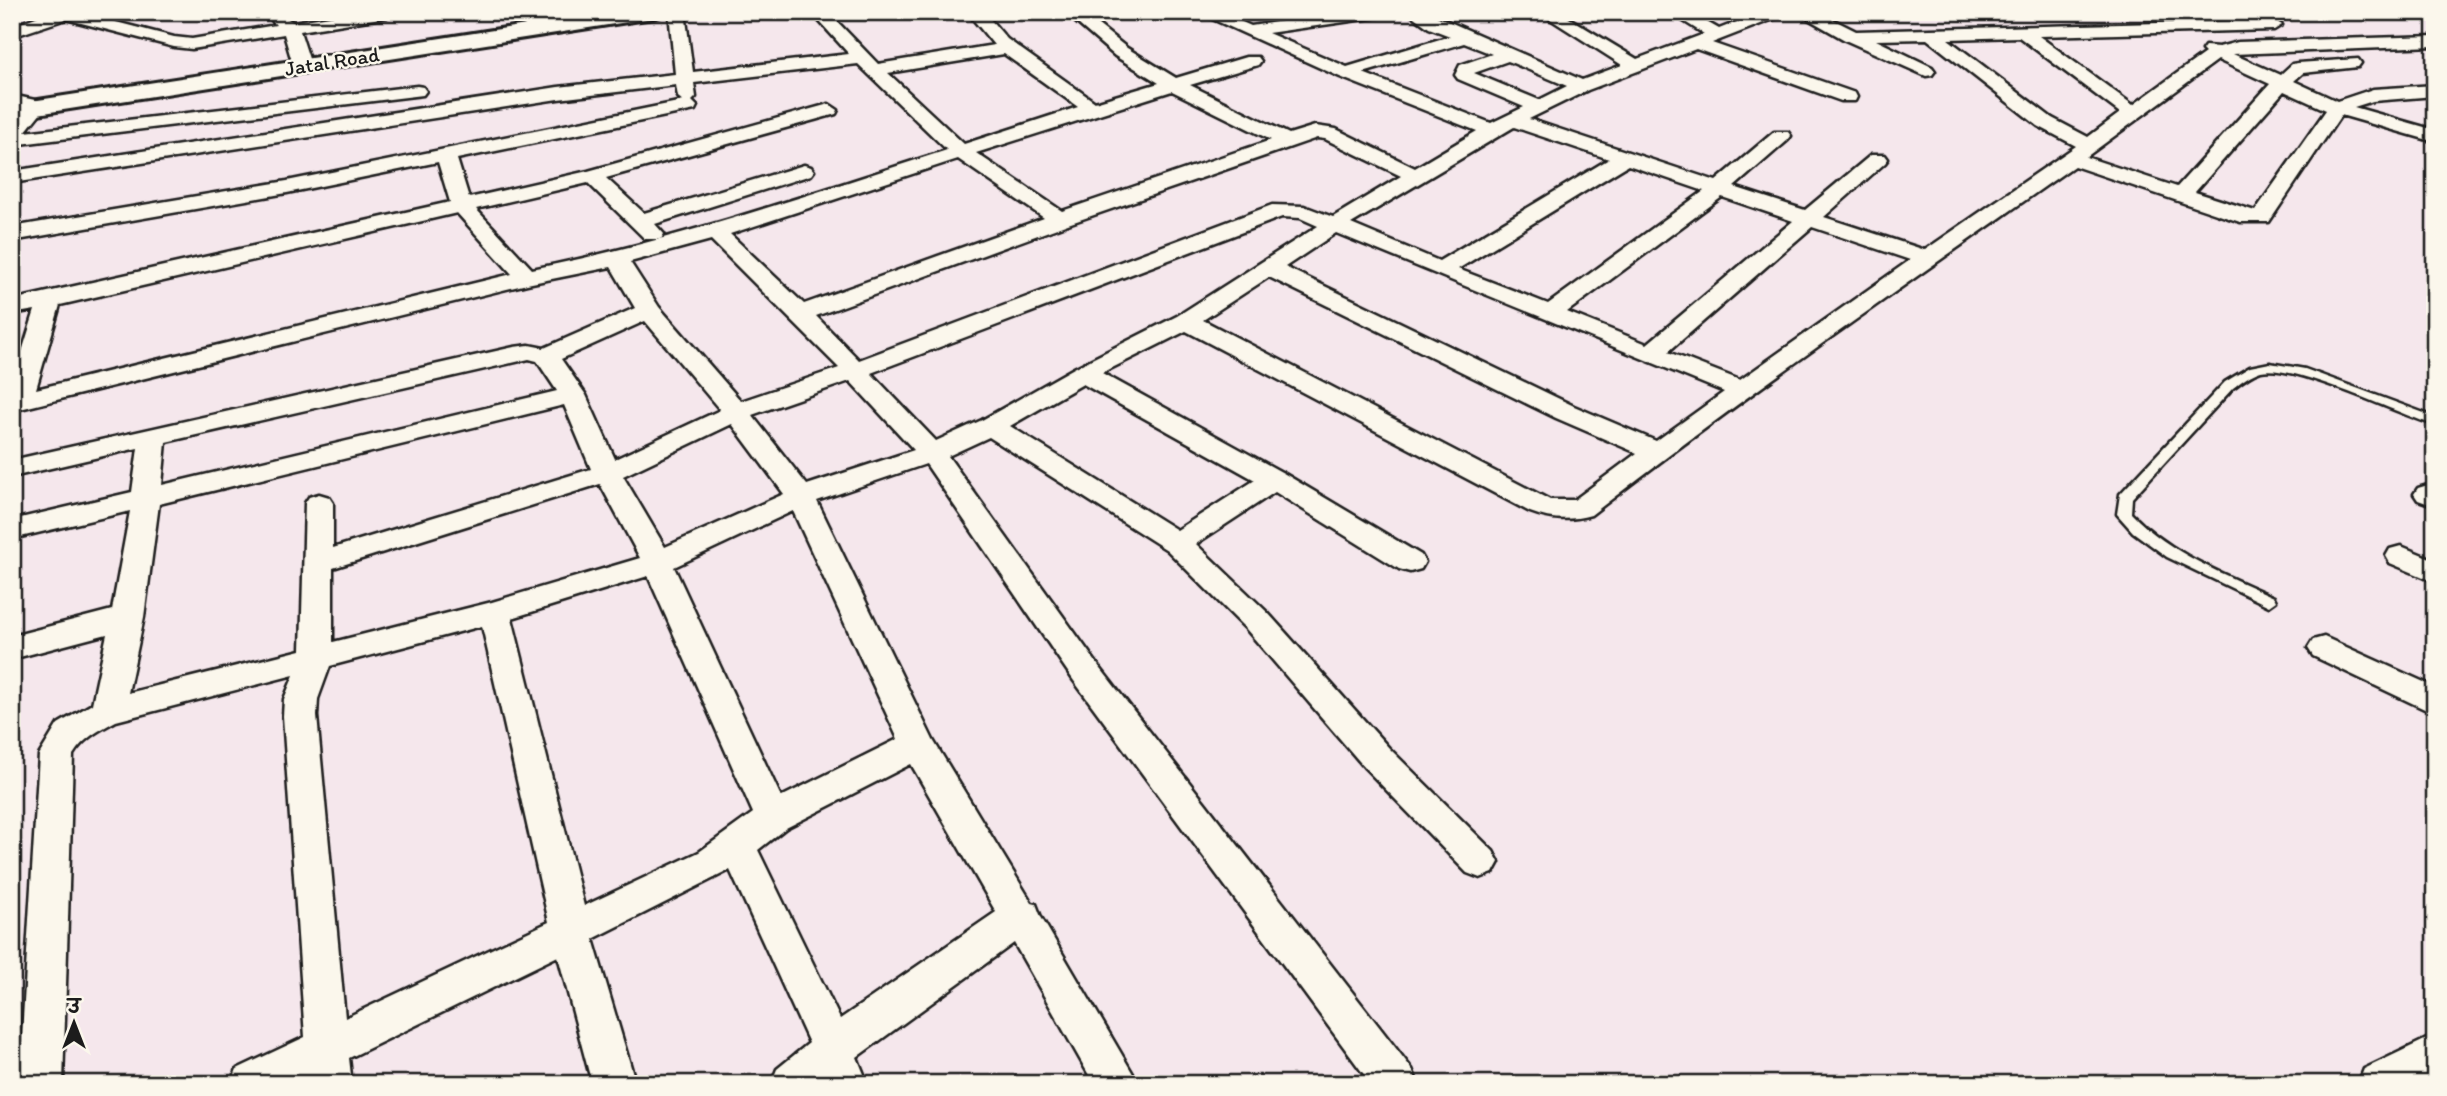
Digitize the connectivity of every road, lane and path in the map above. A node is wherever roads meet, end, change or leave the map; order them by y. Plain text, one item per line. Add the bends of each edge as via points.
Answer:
1 (274, 12) edge
2 (387, 12) edge
3 (510, 12) edge
4 (653, 12) edge
5 (677, 12) edge
6 (819, 12) edge
7 (975, 12) edge
8 (1072, 12) edge
9 (1205, 12) edge
10 (1379, 12) edge
11 (1415, 12) edge
12 (1547, 12) edge
13 (1677, 12) edge
14 (1778, 12) edge
15 (1804, 12) edge
16 (2144, 12) edge
17 (62, 13) edge
18 (2295, 25) dead end
19 (543, 28) junction
20 (2170, 28) junction
21 (292, 30) junction
22 (1244, 31) junction
23 (12, 32) edge
24 (2023, 32) junction
25 (1931, 34) junction
26 (1851, 36) junction
27 (1465, 37) junction
28 (1709, 39) junction
29 (2435, 41) edge
30 (1007, 48) junction
31 (2216, 53) junction
32 (1508, 55) junction
33 (1252, 61) dead end
34 (2371, 63) dead end
35 (868, 64) junction
36 (302, 65) junction
37 (1634, 65) junction
38 (1926, 71) dead end
39 (1346, 73) junction
40 (684, 77) junction
41 (2281, 83) junction
42 (1174, 85) junction
43 (1582, 86) junction
44 (2435, 90) edge
45 (417, 91) dead end
46 (1848, 97) dead end
47 (12, 100) edge
48 (37, 106) junction
49 (1540, 107) junction
50 (2337, 108) junction
51 (1092, 109) junction
52 (829, 110) dead end
53 (12, 111) edge
54 (2132, 113) junction
55 (1502, 125) junction
56 (692, 126) junction
57 (1781, 136) dead end
58 (2435, 136) edge
59 (12, 137) edge
60 (1290, 142) junction
61 (961, 152) junction
62 (2080, 152) junction
63 (446, 156) junction
64 (784, 156) dead end
65 (1625, 158) junction
66 (1878, 159) dead end
67 (804, 171) junction
68 (593, 176) junction
69 (12, 177) edge
70 (1418, 177) junction
71 (1718, 190) junction
72 (830, 194) junction
73 (2181, 195) junction
74 (461, 205) junction
75 (1060, 219) junction
76 (1808, 219) junction
77 (638, 222) junction
78 (1334, 225) junction
79 (715, 232) junction
80 (12, 234) edge
81 (667, 245) junction
82 (617, 259) junction
83 (1930, 259) junction
84 (1269, 268) junction
85 (1440, 270) junction
86 (527, 277) junction
87 (50, 300) junction
88 (12, 307) edge
89 (649, 311) junction
90 (1552, 313) junction
91 (800, 314) junction
92 (1186, 321) junction
93 (1650, 354) junction
94 (546, 356) junction
95 (854, 370) junction
96 (1083, 373) junction
97 (1742, 390) junction
98 (573, 395) junction
99 (16, 402) edge
100 (736, 412) junction
101 (2435, 421) edge
102 (990, 426) junction
103 (153, 436) junction
104 (1655, 452) junction
105 (932, 453) junction
106 (12, 469) edge
107 (607, 473) junction
108 (1275, 480) junction
109 (801, 496) junction
110 (147, 498) junction
111 (319, 503) dead end
112 (12, 530) edge
113 (1177, 543) junction
114 (2402, 556) dead end
115 (1410, 562) dead end
116 (317, 563) junction
117 (656, 563) junction
118 (2435, 572) edge
119 (2269, 601) dead end
120 (495, 612) junction
121 (128, 617) junction
122 (12, 648) edge
123 (2324, 648) dead end
124 (317, 657) junction
125 (2435, 702) edge
126 (107, 711) junction
127 (918, 745) junction
128 (773, 818) junction
129 (738, 847) junction
130 (1480, 862) dead end
131 (1022, 916) junction
132 (571, 933) junction
133 (2435, 1055) edge
134 (840, 1066) edge
135 (328, 1067) edge
136 (41, 1084) edge
137 (252, 1084) edge
138 (614, 1084) edge
139 (792, 1084) edge
140 (1118, 1084) edge
141 (1397, 1084) edge
142 (2379, 1084) edge

1 - 21 street
2 - 21 street
3 - 19 street
4 - 19 main road, Jatal Road
5 - 40 street
6 - 35 street
7 - 30 street
8 - 42 street via 1112,46
9 - 22 street
10 - 22 street
11 - 27 street
12 - 37 street
13 - 28 street
14 - 28 street
15 - 26 street
16 - 20 street
17 - 21 street via 183,43
17 - 23 street
18 - 20 street
19 - 36 main road, Jatal Road
20 - 24 street
20 - 31 street
21 - 36 street
22 - 39 street
24 - 25 street
24 - 54 street
25 - 26 street
25 - 62 street
26 - 38 street
27 - 32 street
27 - 39 street
28 - 37 street
28 - 46 street
29 - 31 street via 2253,46
30 - 35 street
30 - 51 street
31 - 41 street
31 - 54 street
32 - 43 street
32 - 49 street via 1466,69 1464,75
33 - 42 street
34 - 41 street via 2298,68
35 - 40 street
35 - 61 street
36 - 48 main road, Jatal Road
37 - 43 street
39 - 55 street
40 - 56 street
40 - 69 street
41 - 50 street
41 - 73 street
42 - 51 street
42 - 60 street
43 - 49 street
44 - 50 street via 2373,95
45 - 59 street
47 - 48 street
48 - 53 main road, Jatal Road
48 - 59 street
49 - 55 street
50 - 58 street
50 - 73 street via 2261,217
51 - 61 street
52 - 56 street
54 - 62 street
55 - 65 street
55 - 70 street
56 - 63 street
56 - 68 street
57 - 71 street
60 - 70 street via 1315,132 1329,133
60 - 75 street
61 - 72 street
61 - 75 street
62 - 73 street
62 - 83 street
63 - 74 street
63 - 80 street
64 - 67 street
65 - 71 street
65 - 85 street
66 - 76 street
67 - 72 street
67 - 77 street
68 - 74 street
68 - 77 street
70 - 78 street
71 - 76 street
71 - 90 street
72 - 79 street
74 - 86 street
74 - 87 street
75 - 91 street
76 - 83 street
76 - 93 street
77 - 81 street
78 - 84 street
78 - 85 street
78 - 95 street via 1295,210 1280,210
79 - 81 street
79 - 91 street
81 - 82 street
82 - 86 street
82 - 89 street
83 - 97 street
84 - 92 street
84 - 104 street
85 - 90 street
86 - 99 street
87 - 88 street
87 - 99 street
89 - 94 street
89 - 100 street
90 - 93 street
91 - 95 street
92 - 96 street
92 - 104 street via 1547,509 1581,509
93 - 97 street
94 - 98 street
94 - 103 street via 514,354
95 - 100 street
95 - 105 street
96 - 102 street
96 - 108 street
97 - 104 street
98 - 107 street
98 - 110 street
100 - 107 street
100 - 109 street
101 - 119 lane via 2301,372 2258,366 2229,385 2125,497 2124,514 2162,548
102 - 105 street
102 - 113 street
103 - 106 street
103 - 110 street
105 - 109 street
105 - 141 street via 1087,673
107 - 116 street
107 - 117 street
108 - 113 street
108 - 115 street
109 - 117 street
109 - 127 street
110 - 112 street
110 - 121 street
111 - 116 street
113 - 130 street via 1257,621 1377,758
114 - 118 street
116 - 124 street
117 - 120 street
117 - 128 street
120 - 124 street
120 - 132 street
121 - 122 street
121 - 126 street
123 - 125 street
124 - 126 street
124 - 135 street via 301,699 300,716
126 - 136 street via 68,734 56,755
127 - 128 street
127 - 131 street
128 - 129 street
129 - 132 street
129 - 134 street
131 - 134 street via 937,971
131 - 140 street
132 - 135 street
132 - 138 street
133 - 142 street
134 - 139 street
135 - 137 street

